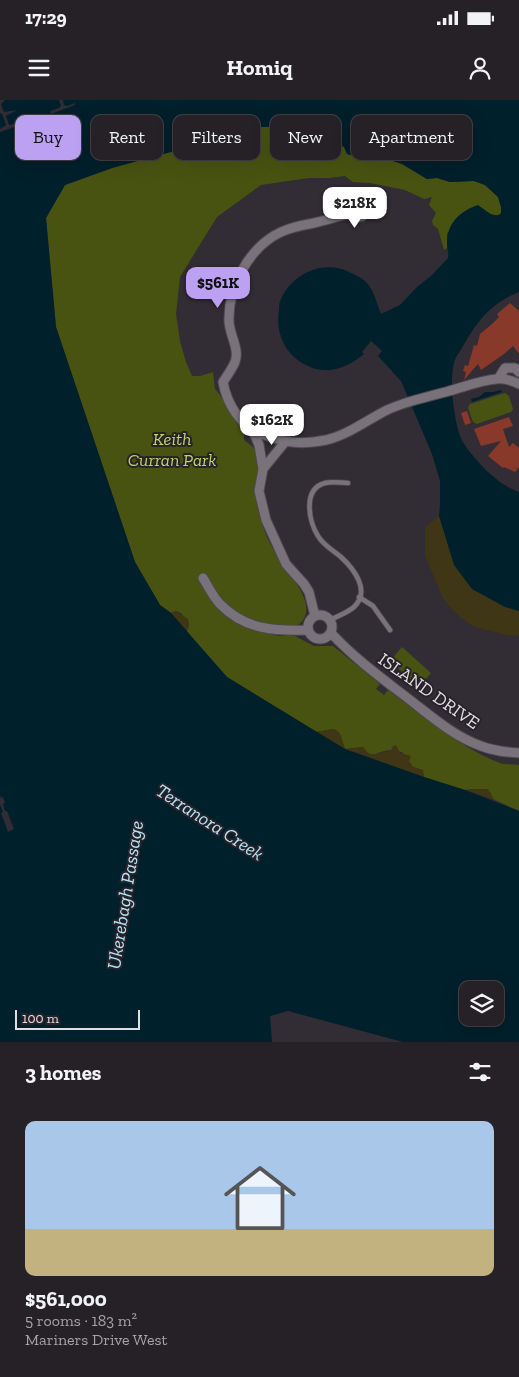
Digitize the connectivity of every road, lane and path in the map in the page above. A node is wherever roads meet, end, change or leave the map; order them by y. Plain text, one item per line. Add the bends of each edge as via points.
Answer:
1 (352, 213) dead end
2 (519, 372) edge
3 (498, 379) junction
4 (519, 384) edge
5 (253, 431) junction
6 (285, 442) junction
7 (263, 469) junction
8 (348, 483) dead end
9 (203, 578) dead end
10 (359, 597) junction
11 (315, 616) junction
12 (330, 620) junction
13 (308, 630) junction
14 (390, 630) dead end
15 (331, 634) junction
16 (519, 753) edge

1 - 5 street via 279,232 261,246 237,280 228,322 236,355 223,382 231,407
2 - 3 street via 515,368 505,368
3 - 4 street
3 - 6 street via 387,410 327,440
5 - 6 street
5 - 7 street
6 - 7 street
7 - 11 street via 259,491 266,520 286,564 304,584
8 - 10 lane via 318,486 310,499 309,509 319,538 353,569 360,583
9 - 13 street via 220,604 248,623 278,631
10 - 12 lane via 356,605
10 - 14 lane via 373,606
11 - 12 street via 322,615
11 - 13 street via 308,624
12 - 15 street
13 - 15 street via 320,640
15 - 16 street, ISLAND DRIVE via 370,670 459,736 482,747

